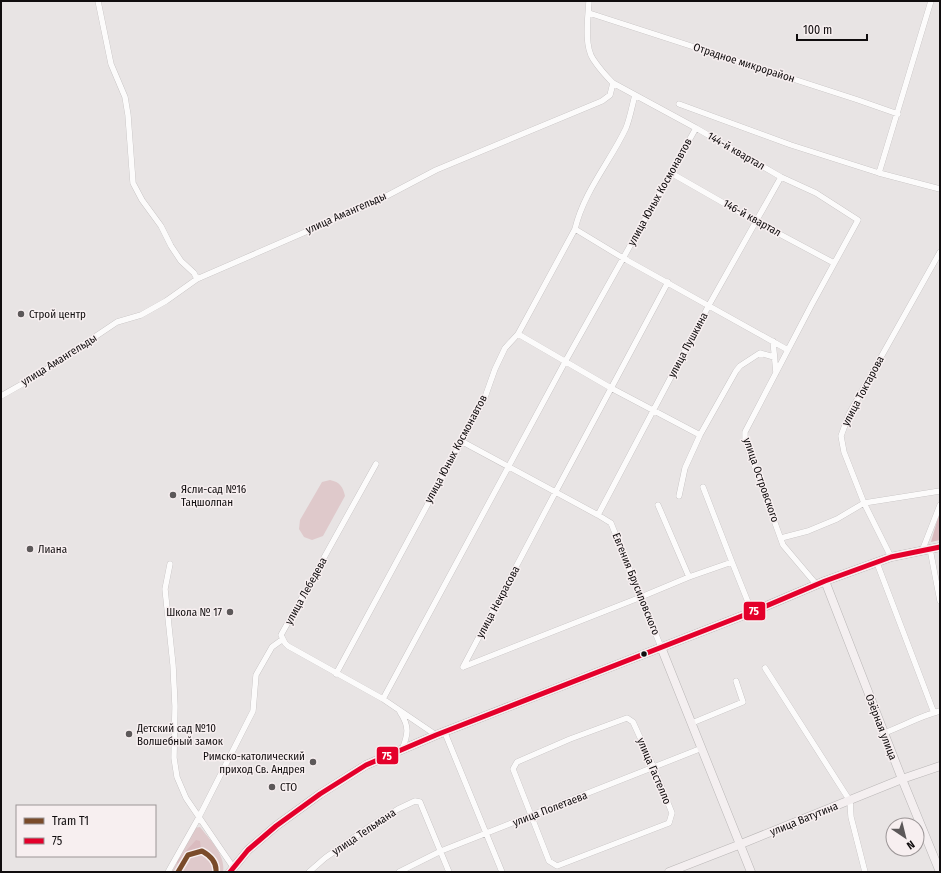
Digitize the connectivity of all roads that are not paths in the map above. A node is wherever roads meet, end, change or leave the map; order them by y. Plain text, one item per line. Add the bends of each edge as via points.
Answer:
1 (98, 1) edge
2 (589, 1) edge
3 (931, 1) edge
4 (589, 13) junction
5 (613, 84) junction
6 (635, 95) junction
7 (679, 104) dead end
8 (898, 114) junction
9 (696, 128) junction
10 (671, 173) junction
11 (880, 173) junction
12 (781, 177) junction
13 (940, 189) edge
14 (858, 220) joint
15 (755, 221) junction
16 (575, 229) junction
17 (940, 252) edge
18 (623, 258) junction
19 (834, 263) junction
20 (197, 279) junction
21 (668, 282) junction
22 (709, 305) junction
23 (518, 334) junction
24 (773, 341) junction
25 (788, 350) junction
26 (774, 357) junction
27 (565, 362) junction
28 (776, 374) junction
29 (611, 388) junction
30 (1, 396) edge
31 (654, 410) junction
32 (700, 435) junction
33 (461, 441) junction
34 (376, 464) dead end
35 (509, 467) junction
36 (703, 487) dead end
37 (940, 490) edge
38 (555, 493) junction
39 (679, 496) dead end
40 (864, 503) junction
41 (658, 505) dead end
42 (940, 505) edge
43 (598, 515) junction
44 (781, 538) junction
45 (940, 547) edge
46 (926, 550) junction
47 (891, 557) junction
48 (732, 562) junction
49 (877, 563) junction
50 (170, 564) dead end
51 (689, 577) junction
52 (825, 581) junction
53 (816, 584) junction
54 (641, 597) junction
55 (940, 601) edge
56 (752, 612) junction
57 (283, 639) junction
58 (661, 647) junction
59 (765, 668) dead end
60 (336, 674) junction
61 (736, 681) dead end
62 (383, 699) junction
63 (399, 710) junction
64 (937, 712) edge
65 (692, 723) junction
66 (446, 733) junction
67 (884, 733) junction
68 (436, 735) junction
69 (702, 748) junction
70 (402, 750) junction
71 (940, 766) edge
72 (654, 768) junction
73 (902, 779) junction
74 (850, 801) junction
75 (532, 816) junction
76 (199, 817) junction
77 (486, 834) junction
78 (740, 844) junction
79 (441, 851) junction
80 (231, 869) edge
81 (168, 872) edge
82 (309, 872) edge
83 (399, 872) edge
84 (449, 872) edge
85 (502, 872) edge
86 (668, 872) edge
87 (751, 872) edge
88 (865, 872) edge
89 (940, 872) edge

1 - 20 street via 111,64 125,97 133,183 177,256
2 - 4 street
3 - 8 street
4 - 5 street via 590,52
4 - 8 street, Отрадное микрорайон
5 - 6 street, 144-й квартал
5 - 20 street, улица Амангельды via 610,95 602,101 436,170 379,200
6 - 9 street, 144-й квартал
6 - 16 street, улица Юных Космонавтов via 626,127 589,191
7 - 11 street
8 - 11 street
9 - 10 street, улица Юных Космонавтов
9 - 12 street, 144-й квартал
10 - 15 street, 146-й квартал
10 - 18 street, улица Юных Космонавтов
11 - 13 street
12 - 14 street, 144-й квартал via 816,193
12 - 15 street, улица Пушкина
14 - 19 street, улица Островского
15 - 19 street, 146-й квартал
15 - 22 street, улица Пушкина
16 - 18 street
16 - 23 street, улица Юных Космонавтов
17 - 40 street, улица Токтарова via 842,430 844,452
18 - 21 street
18 - 27 street, улица Юных Космонавтов
19 - 25 street, улица Островского
20 - 30 street, улица Амангельды via 141,315 117,322 38,375
21 - 22 street
21 - 29 street, улица Некрасова
22 - 24 street
22 - 31 street, улица Пушкина
23 - 27 street
23 - 33 street, улица Юных Космонавтов via 505,348 484,400
24 - 25 street
24 - 26 street
25 - 28 street, улица Островского
26 - 28 street
26 - 32 street via 760,353 740,366
27 - 29 street
27 - 35 street, улица Юных Космонавтов
28 - 44 street, улица Островского via 745,432 745,440
29 - 31 street
29 - 38 street, улица Некрасова
31 - 32 street
31 - 43 street, улица Пушкина
32 - 39 street via 686,468
33 - 35 street, Евгения Брусиловского
33 - 60 street, улица Юных Космонавтов
34 - 57 street, улица Лебедева via 281,634
35 - 38 street, Евгения Брусиловского
35 - 62 street, улица Юных Космонавтов
36 - 48 street
37 - 40 street
38 - 43 street, Евгения Брусиловского
38 - 54 street, улица Некрасова via 463,667
40 - 44 street via 837,519 808,531
40 - 47 street, улица Токтарова
41 - 51 street
42 - 46 street
43 - 54 street, Евгения Брусиловского via 614,528
44 - 53 street, улица Островского via 783,545
45 - 46 street
46 - 47 street
46 - 55 street
47 - 49 street
48 - 51 street, улица Некрасова
48 - 56 street
49 - 52 street
49 - 64 street
50 - 76 street via 165,589 173,665 174,758 177,777 186,798
51 - 54 street, улица Некрасова
52 - 53 street
52 - 67 street, Озёрная улица
53 - 56 street
54 - 58 street, Евгения Брусиловского
56 - 58 street
57 - 60 street, улица Лебедева via 288,646
57 - 76 street via 272,647 256,675 253,711
58 - 65 street, Евгения Брусиловского
58 - 66 street
59 - 74 street
60 - 62 street, улица Лебедева
61 - 65 street via 743,702
62 - 63 street, улица Лебедева
63 - 68 street, улица Лебедева
63 - 70 street via 407,723
64 - 67 street
65 - 69 street, Евгения Брусиловского
66 - 68 street
66 - 77 street
67 - 73 street, Озёрная улица
68 - 70 street
69 - 72 street, улица Полетаева
69 - 78 street, Евгения Брусиловского
70 - 80 street via 366,765 320,794 276,826
71 - 73 street, улица Ватутина
72 - 75 street, улица Полетаева
72 - 75 street, улица Гастелло via 633,722 627,718 570,739 517,762 513,769
72 - 75 street, улица Гастелло via 672,813 669,823 662,826 557,866 549,861
73 - 74 street, улица Ватутина
73 - 89 street, Озёрная улица
74 - 78 street, улица Ватутина
74 - 88 street
75 - 77 street, улица Полетаева
76 - 80 street
76 - 81 street
77 - 79 street, улица Полетаева
77 - 85 street
78 - 86 street, улица Ватутина
78 - 87 street, Евгения Брусиловского
79 - 82 street, улица Тельмана via 420,802 415,801 372,825
79 - 83 street, улица Полетаева
79 - 84 street, улица Тельмана

